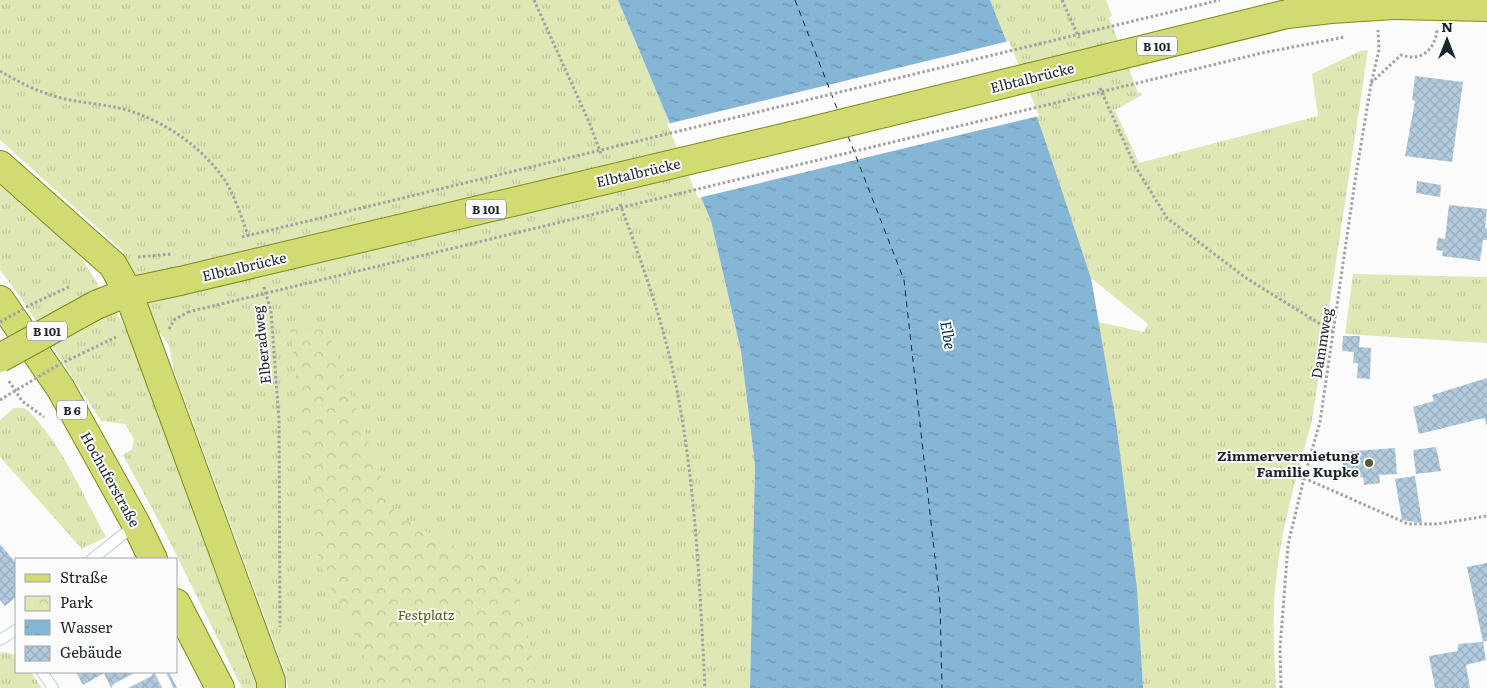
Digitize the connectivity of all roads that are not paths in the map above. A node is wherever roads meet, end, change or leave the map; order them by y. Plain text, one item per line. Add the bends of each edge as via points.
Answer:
1 (1315, 0) edge
2 (1487, 7) edge
3 (1287, 14) junction
4 (0, 165) edge
5 (128, 292) junction
6 (0, 300) edge
7 (3, 367) edge
8 (144, 546) edge
9 (96, 558) edge
10 (178, 608) edge
11 (15, 632) edge
12 (0, 640) edge
13 (43, 673) edge
14 (146, 673) edge
15 (160, 673) edge
16 (53, 688) edge
17 (117, 688) edge
18 (168, 688) edge
19 (220, 688) edge
20 (271, 688) edge

1 - 3 main road, Elbtalbrücke / B 101
2 - 3 main road, Elbtalbrücke / B 101, bridge via 1386,15 1331,9
3 - 5 main road, Elbtalbrücke / B 101, bridge via 782,138
4 - 5 main road via 112,265
5 - 7 main road, Elbtalbrücke / B 101, bridge via 96,305
5 - 20 main road
6 - 8 main road, Hochuferstraße / B 6 via 61,389
8 - 9 lane
10 - 19 main road
11 - 12 lane
13 - 16 lane
14 - 17 lane
15 - 18 lane

